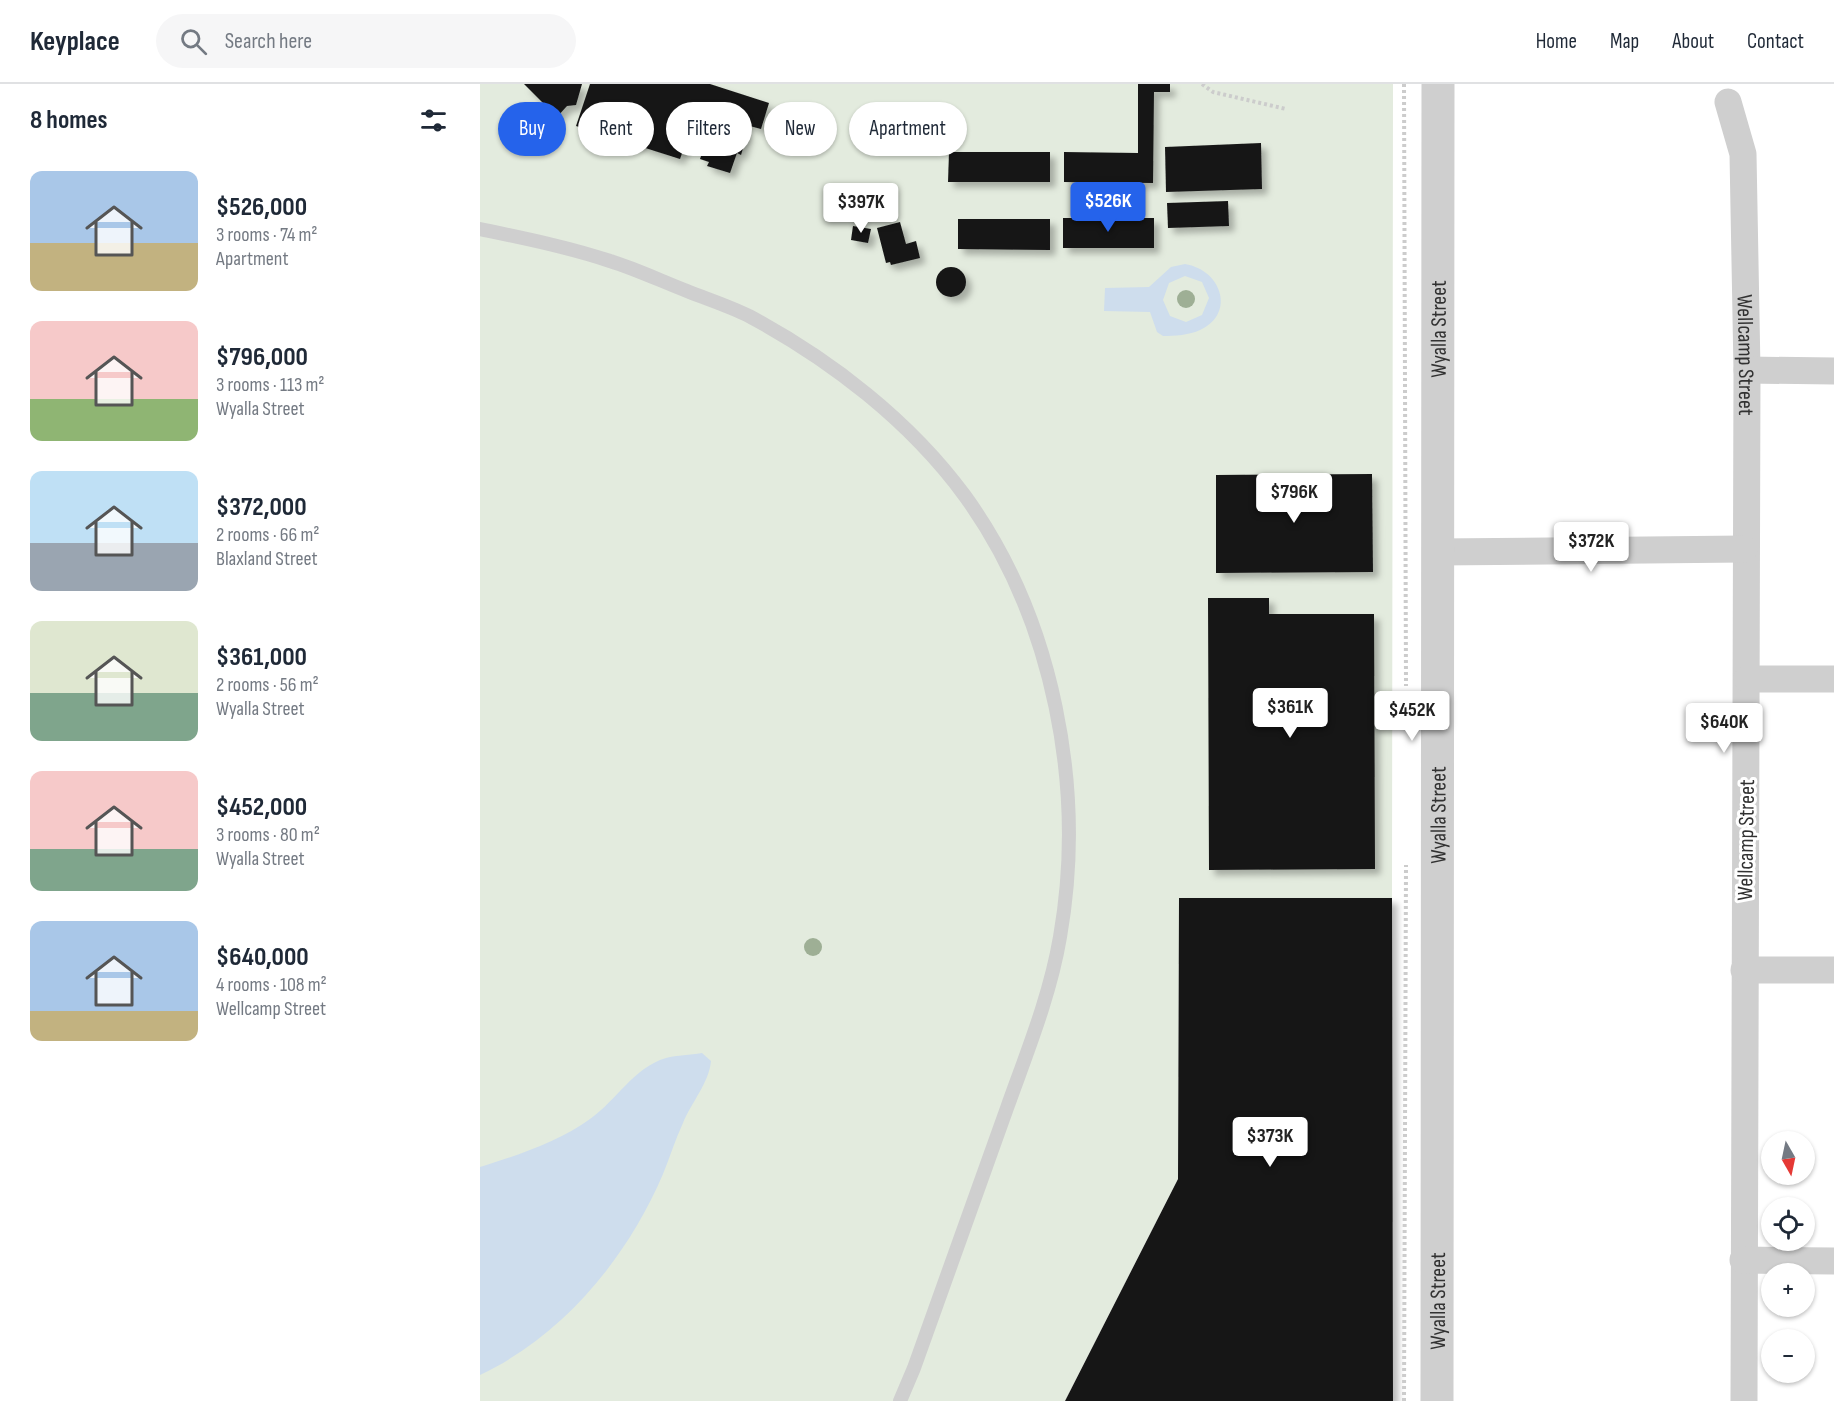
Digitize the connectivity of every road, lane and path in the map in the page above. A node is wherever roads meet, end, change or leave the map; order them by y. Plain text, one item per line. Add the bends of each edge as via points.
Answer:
1 (1202, 84) edge
2 (1404, 84) edge
3 (1438, 84) edge
4 (1728, 102) dead end
5 (1286, 109) dead end
6 (480, 229) edge
7 (1747, 370) junction
8 (1834, 371) edge
9 (1744, 549) junction
10 (1437, 552) junction
11 (1747, 679) junction
12 (1834, 679) edge
13 (1406, 694) dead end
14 (1406, 860) dead end
15 (1744, 970) junction
16 (1834, 970) edge
17 (1743, 1260) junction
18 (1834, 1261) edge
19 (900, 1401) edge
20 (1404, 1401) edge
21 (1437, 1401) edge
22 (1744, 1401) edge

1 - 5 path via 1213,92
2 - 13 path
3 - 10 street, Wyalla Street
4 - 7 street, Wellcamp Street via 1743,154
6 - 19 lane via 611,261 745,314 825,363 897,422 965,497 1010,576 1033,631 1055,709 1066,778 1067,871 1060,940 1043,1005
7 - 8 street
7 - 9 street, Wellcamp Street
9 - 10 street
9 - 11 street, Wellcamp Street
10 - 21 street, Wyalla Street
11 - 12 street
11 - 15 street, Wellcamp Street
14 - 20 path
15 - 16 street
15 - 17 street, Wellcamp Street
17 - 18 street
17 - 22 street, Wellcamp Street

